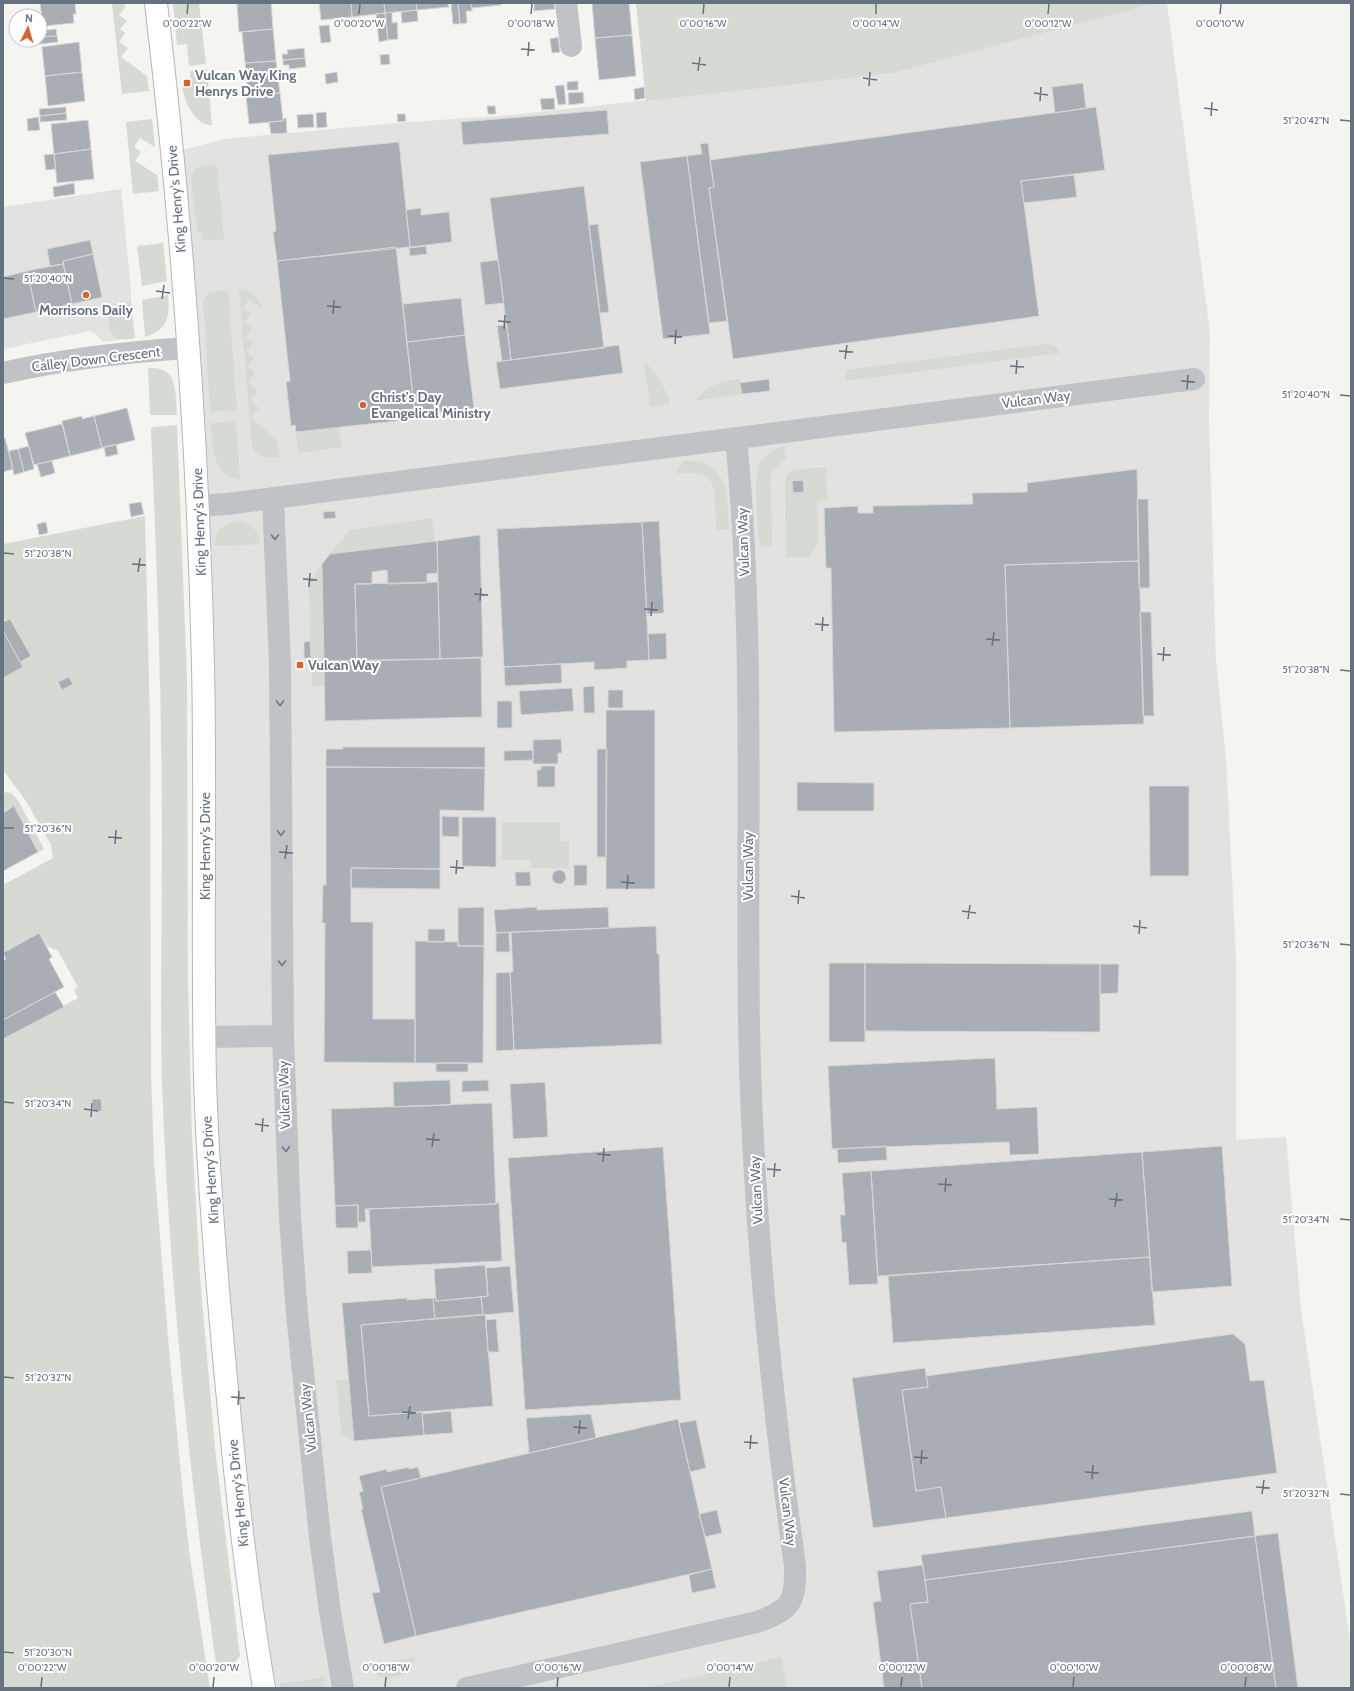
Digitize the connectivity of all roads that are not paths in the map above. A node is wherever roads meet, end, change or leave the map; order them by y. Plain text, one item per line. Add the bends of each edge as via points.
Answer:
1 (156, 3) edge
2 (566, 3) edge
3 (571, 46) dead end
4 (189, 348) junction
5 (3, 373) edge
6 (1194, 379) dead end
7 (736, 438) junction
8 (274, 498) junction
9 (198, 506) junction
10 (282, 1036) junction
11 (205, 1037) junction
12 (264, 1688) edge
13 (343, 1688) edge
14 (467, 1688) edge

1 - 4 street, King Henry's Drive
2 - 3 street
4 - 5 street, Calley Down Crescent via 106,354
4 - 9 street, King Henry's Drive
6 - 7 street, Vulcan Way
7 - 8 street, Vulcan Way
7 - 14 street, Vulcan Way via 742,512 747,687 751,1102 767,1333 795,1566 794,1588 784,1611 757,1622
8 - 9 street, Vulcan Way
8 -> 10 street, Vulcan Way via 280,658
9 - 11 street, King Henry's Drive via 205,762
10 - 11 street
10 -> 13 street, Vulcan Way via 290,1210 298,1314 320,1537
11 - 12 street, King Henry's Drive via 207,1126 221,1326 245,1556

